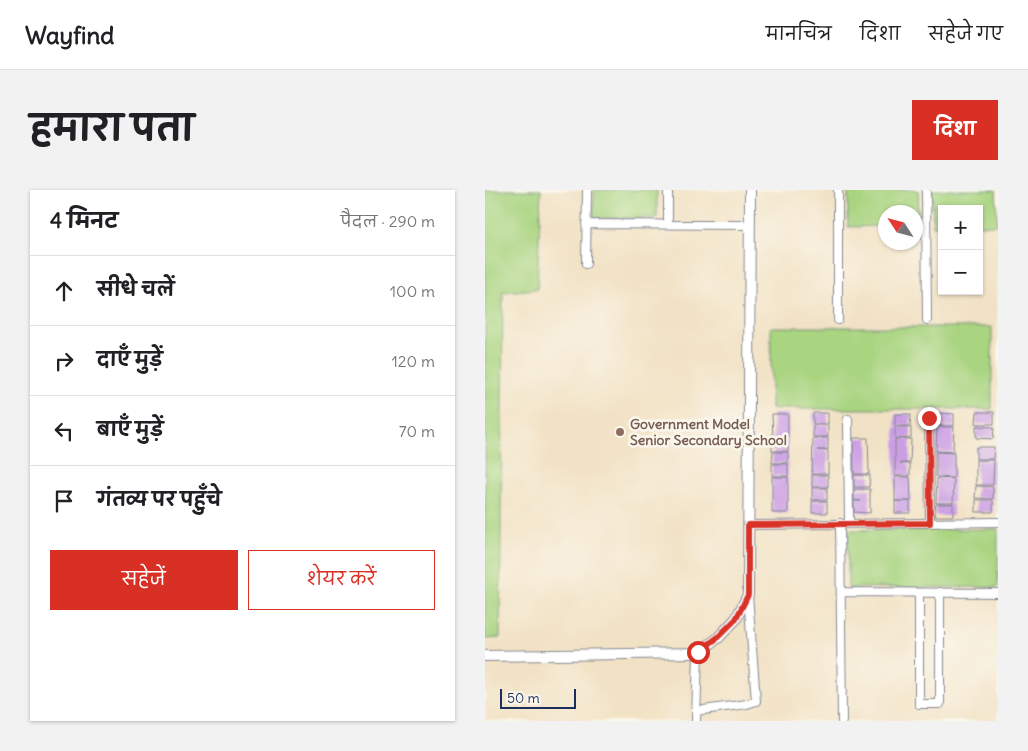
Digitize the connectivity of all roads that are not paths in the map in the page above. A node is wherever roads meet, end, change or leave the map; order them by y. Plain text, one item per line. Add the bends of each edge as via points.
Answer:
1 (587, 190) edge
2 (668, 190) edge
3 (750, 190) edge
4 (837, 190) edge
5 (926, 190) edge
6 (586, 224) junction
7 (668, 224) junction
8 (750, 225) junction
9 (586, 264) dead end
10 (838, 320) dead end
11 (927, 320) dead end
12 (929, 418) dead end
13 (848, 419) dead end
14 (998, 522) edge
15 (840, 523) junction
16 (849, 523) junction
17 (930, 523) junction
18 (748, 525) junction
19 (841, 592) junction
20 (919, 592) junction
21 (940, 592) junction
22 (998, 593) edge
23 (748, 595) junction
24 (698, 652) junction
25 (485, 656) edge
26 (696, 711) junction
27 (696, 721) edge
28 (842, 721) edge

1 - 6 street
2 - 7 street
3 - 8 street
4 - 10 street
5 - 11 street
6 - 7 street
6 - 9 street
7 - 8 street
8 - 18 street
12 - 17 street
13 - 16 street
14 - 17 street
15 - 16 street
15 - 18 street
15 - 19 street
16 - 17 street
18 - 23 street
19 - 20 street
19 - 28 street
20 - 21 street
20 - 21 street via 919,704 941,704
21 - 22 street
23 - 24 street via 736,619
23 - 26 street via 756,701
24 - 25 street
24 - 26 street
26 - 27 street

